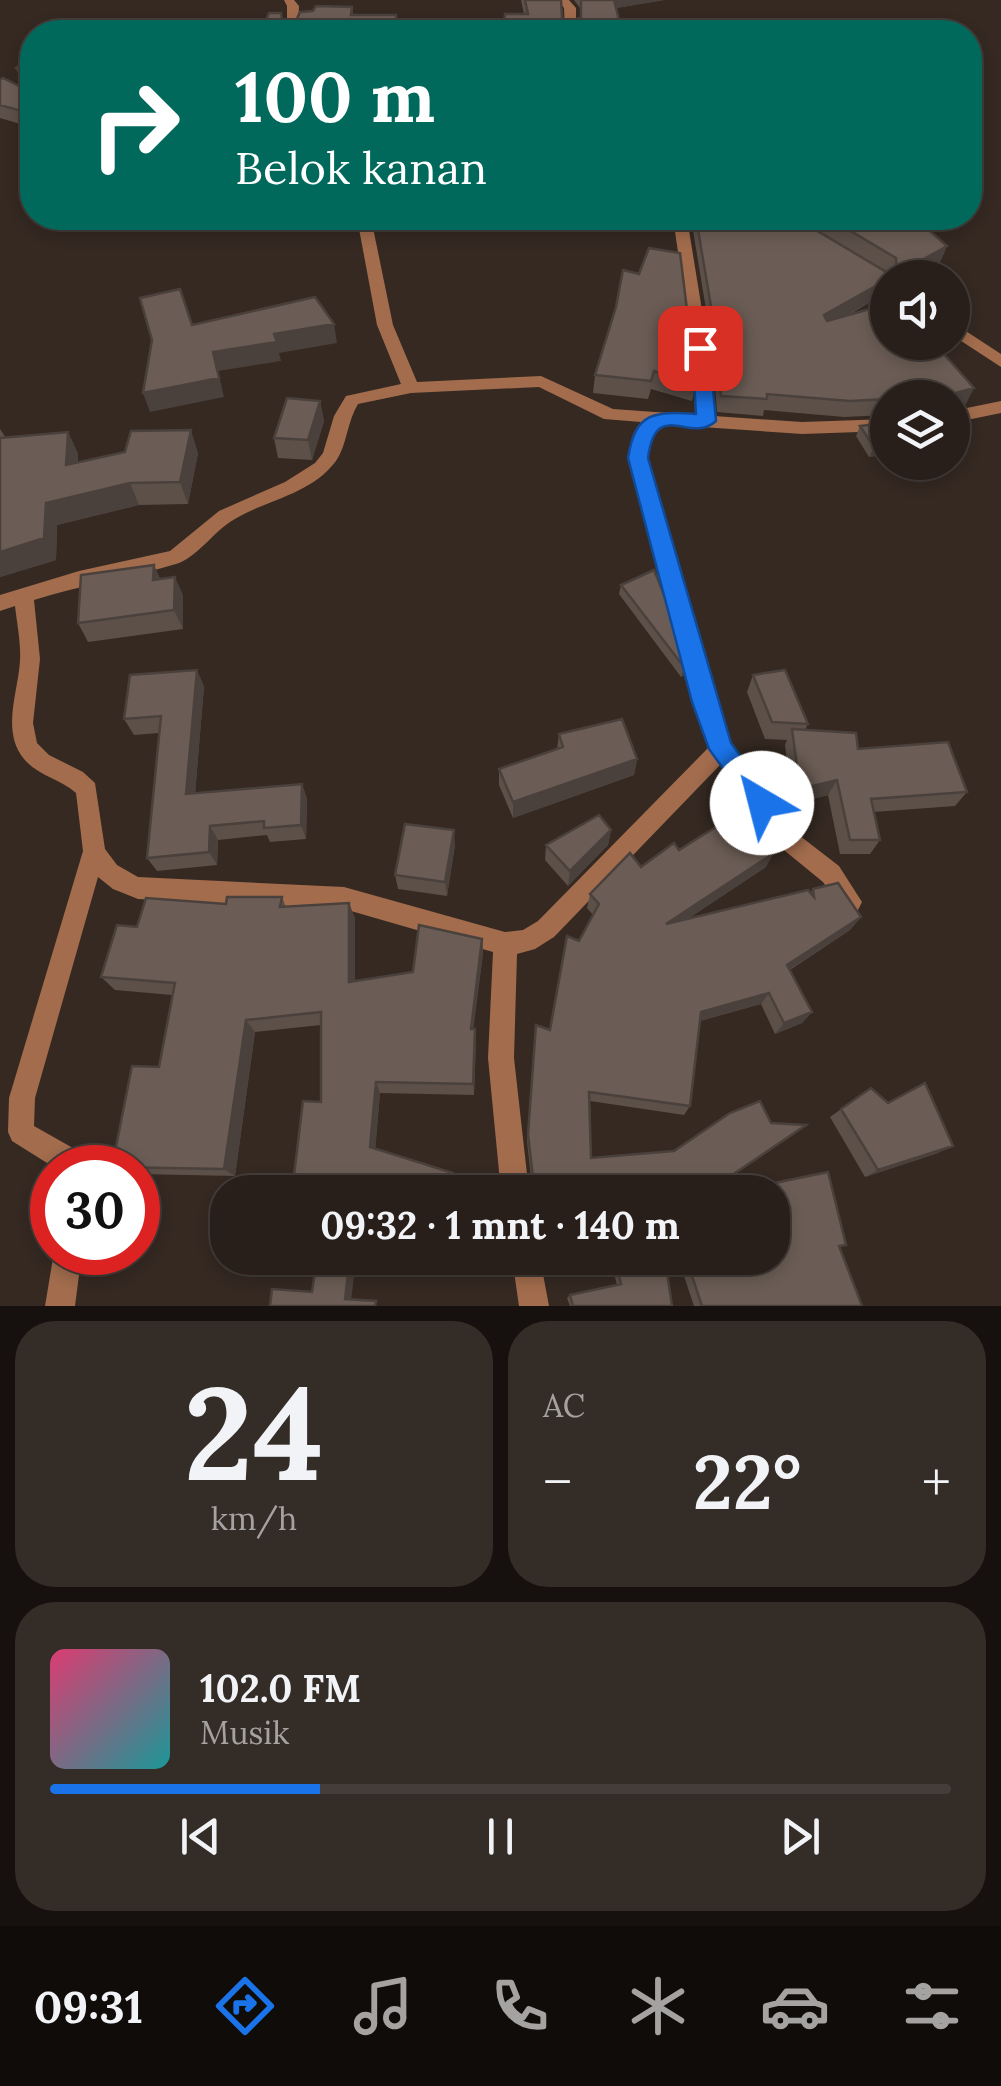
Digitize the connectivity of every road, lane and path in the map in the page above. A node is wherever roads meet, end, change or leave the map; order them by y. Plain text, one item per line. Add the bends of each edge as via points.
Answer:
1 (366, 230) edge
2 (682, 230) edge
3 (970, 340) edge
4 (1001, 362) edge
5 (411, 388) junction
6 (1001, 407) edge
7 (970, 413) edge
8 (672, 418) junction
9 (706, 421) junction
10 (870, 426) edge
11 (24, 596) junction
12 (0, 603) edge
13 (721, 749) junction
14 (94, 852) junction
15 (859, 917) edge
16 (505, 944) junction
17 (33, 1145) edge
18 (513, 1175) edge
19 (65, 1275) edge
20 (529, 1275) edge
21 (60, 1306) edge
22 (534, 1306) edge

1 - 5 street via 385,324
2 - 9 street
3 - 4 street
5 - 8 street via 541,381 610,414
5 - 11 street via 352,400 321,467 224,516 175,557
6 - 7 street
8 - 9 street
8 - 13 street via 642,432 638,458
9 - 10 street
11 - 12 street
11 - 14 street via 30,673 24,730 36,757 87,790
13 - 15 street via 787,839 831,874
13 - 16 street via 546,929
14 - 16 street via 106,872 138,888 344,898
14 - 17 street via 22,1098 21,1132
16 - 18 street via 502,1058
19 - 21 street
20 - 22 street

